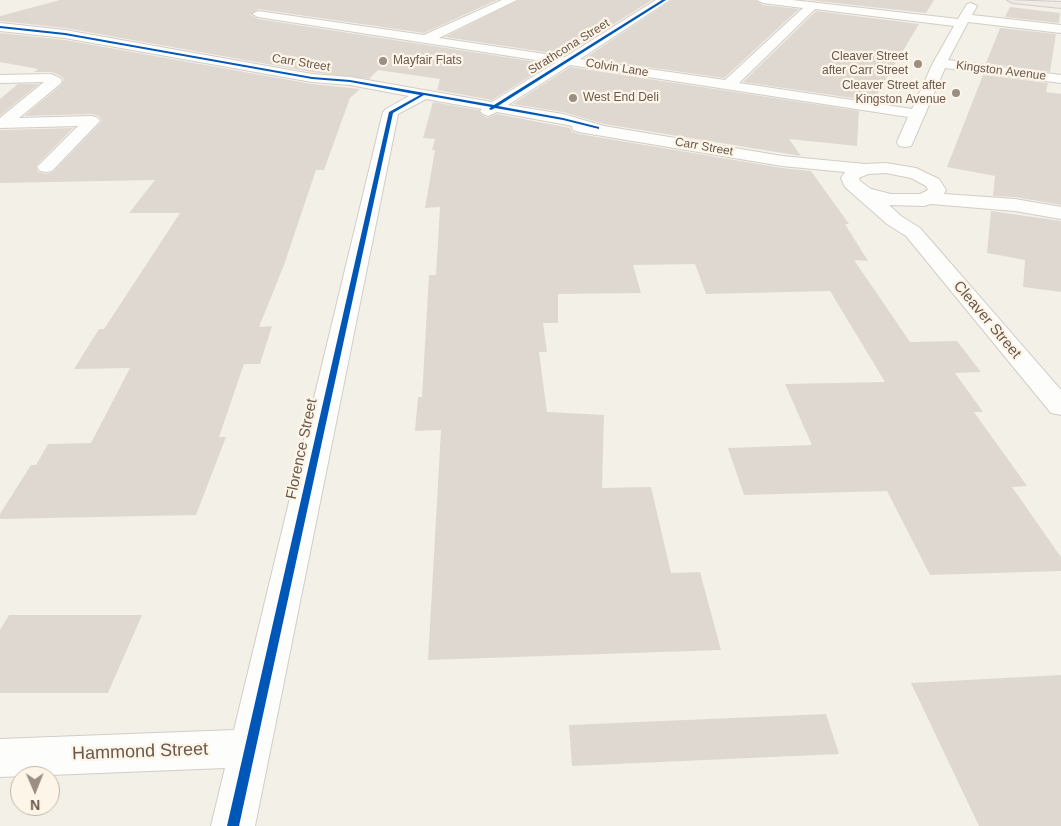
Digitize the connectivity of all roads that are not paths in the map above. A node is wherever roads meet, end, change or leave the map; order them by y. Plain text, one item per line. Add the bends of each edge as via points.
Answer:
1 (511, 0) edge
2 (664, 0) edge
3 (763, 0) edge
4 (1014, 0) edge
5 (1054, 0) edge
6 (271, 1) edge
7 (1061, 1) edge
8 (1061, 5) edge
9 (812, 6) junction
10 (967, 9) edge
11 (0, 20) edge
12 (0, 27) edge
13 (1061, 29) edge
14 (426, 39) junction
15 (68, 40) junction
16 (33, 44) dead end
17 (53, 46) dead end
18 (570, 60) junction
19 (940, 63) junction
20 (0, 79) edge
21 (1061, 79) edge
22 (728, 85) junction
23 (418, 97) junction
24 (490, 110) junction
25 (917, 114) junction
26 (2, 123) edge
27 (895, 147) junction
28 (782, 161) junction
29 (46, 167) dead end
30 (869, 169) junction
31 (916, 173) junction
32 (860, 190) junction
33 (926, 194) junction
34 (1061, 213) edge
35 (913, 232) junction
36 (1061, 407) edge
37 (250, 748) junction
38 (0, 758) edge
39 (233, 826) edge

1 - 14 street
2 - 18 street, Strathcona Street
3 - 9 street
4 - 8 main road
5 - 7 main road
6 - 14 street, Colvin Lane via 258,14
9 - 10 street
9 - 22 street
10 - 13 street
10 - 19 street
11 - 15 street, Carr Street via 40,26
12 - 15 street, Carr Street
14 - 18 street, Colvin Lane
15 - 16 street, Carr Street
15 - 17 street, Carr Street
15 - 23 street, Carr Street
18 - 22 street, Colvin Lane
18 - 24 street, Strathcona Street
19 - 21 street, Kingston Avenue
19 - 25 street
20 - 26 street via 51,78 55,81
22 - 25 street, Colvin Lane
23 - 24 street, Carr Street
23 - 37 street, Florence Street via 391,112
24 - 28 street, Carr Street via 550,124 597,128
25 - 27 street
26 - 29 street via 92,121
27 - 30 street
27 - 31 street
28 - 30 street, Carr Street
28 - 32 street, Carr Street
30 - 31 street, Carr Street
30 - 32 street via 850,178
31 - 33 street
32 - 33 street, Carr Street via 891,200
32 - 35 street, Cleaver Street
33 - 34 street
33 - 35 street via 921,220
35 - 36 street, Cleaver Street
37 - 38 street, Hammond Street
37 - 39 street, Florence Street

